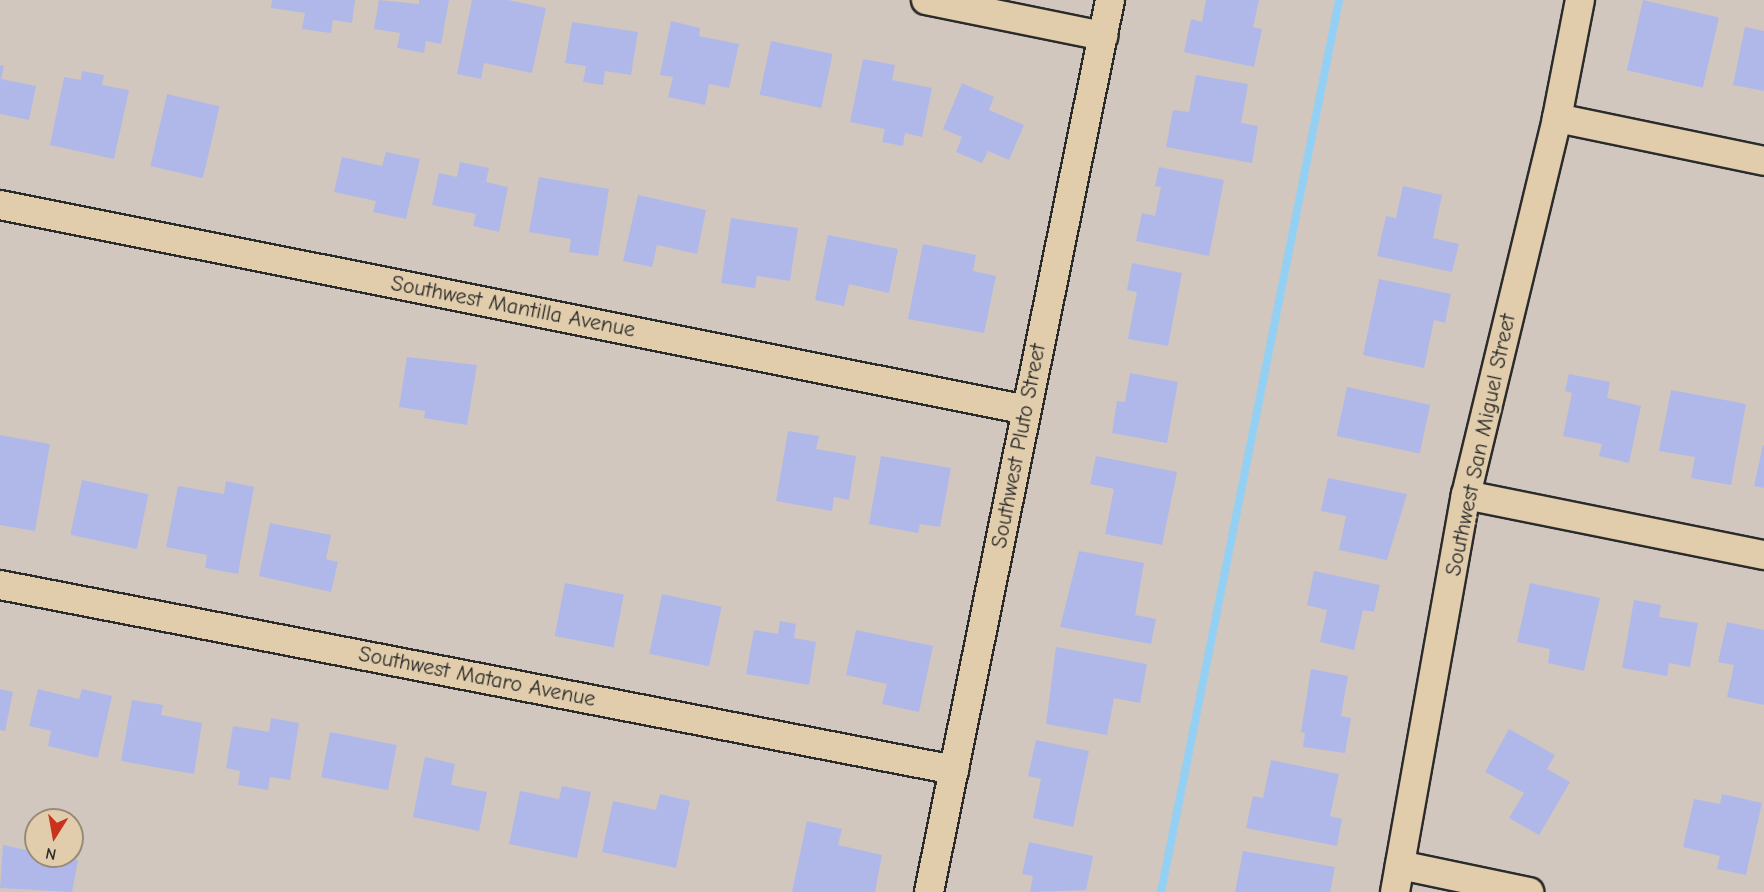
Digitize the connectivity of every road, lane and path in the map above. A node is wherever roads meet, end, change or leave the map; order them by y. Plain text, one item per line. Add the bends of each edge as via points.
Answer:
1 (926, 0) edge
2 (1110, 0) edge
3 (1580, 0) edge
4 (1103, 36) junction
5 (1557, 118) junction
6 (1764, 160) edge
7 (0, 205) edge
8 (1027, 410) junction
9 (1467, 495) junction
10 (1764, 555) edge
11 (0, 585) edge
12 (954, 770) junction
13 (1398, 879) edge
14 (929, 892) edge
15 (1529, 892) edge

1 - 4 street
2 - 4 street, Southwest Pluto Street
3 - 5 street, Southwest San Miguel Street
4 - 8 street, Southwest Pluto Street
5 - 6 street
5 - 9 street, Southwest San Miguel Street
7 - 8 street, Southwest Mantilla Avenue
8 - 12 street, Southwest Pluto Street
9 - 10 street
9 - 13 street, Southwest San Miguel Street
11 - 12 street, Southwest Mataro Avenue
12 - 14 street, Southwest Pluto Street
13 - 15 street

